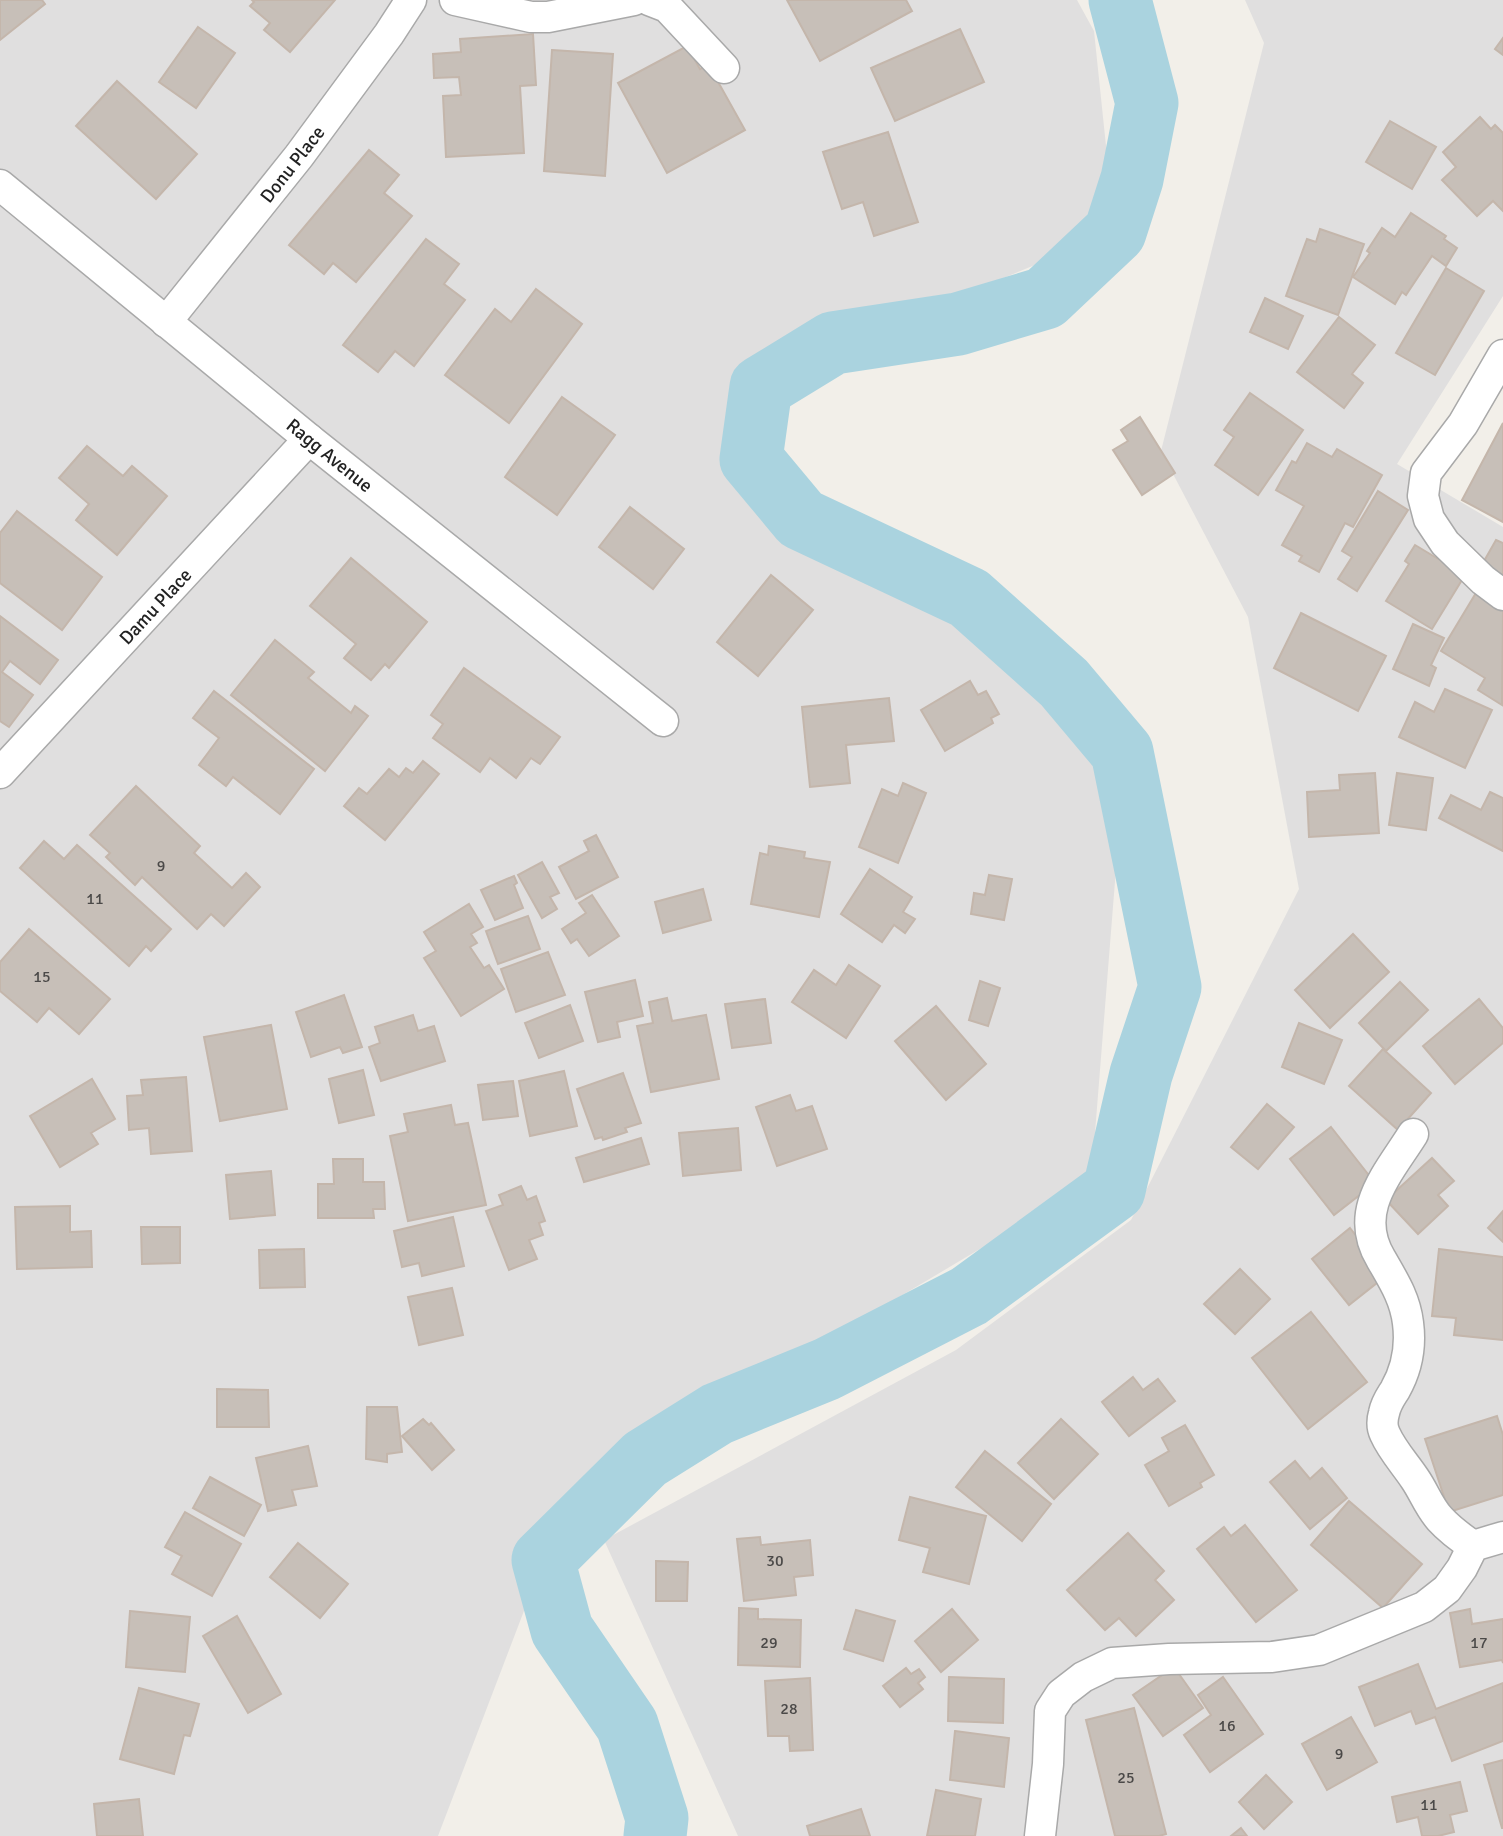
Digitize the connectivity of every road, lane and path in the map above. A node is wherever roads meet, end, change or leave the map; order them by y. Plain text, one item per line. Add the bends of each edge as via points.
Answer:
1 (411, 0) edge
2 (455, 0) edge
3 (634, 0) edge
4 (649, 0) edge
5 (724, 68) dead end
6 (0, 185) edge
7 (166, 322) junction
8 (1503, 355) edge
9 (309, 439) junction
10 (1503, 595) edge
11 (663, 721) dead end
12 (0, 773) edge
13 (1413, 1134) dead end
14 (1503, 1537) edge
15 (1474, 1546) junction
16 (1040, 1836) edge

1 - 7 street, Donu Place via 299,156
2 - 3 street via 548,17
4 - 5 street via 667,7
6 - 7 street, Ragg Avenue
7 - 9 street, Ragg Avenue
8 - 10 street via 1463,424 1426,473 1423,496 1429,519 1445,543
9 - 11 street, Ragg Avenue
9 - 12 street, Damu Place
13 - 15 street via 1376,1193 1370,1217 1374,1245 1394,1279 1408,1322 1404,1373 1387,1402 1383,1431 1440,1520
14 - 15 street
15 - 16 street via 1447,1589 1424,1607 1319,1650 1272,1657 1112,1663 1083,1677 1061,1694 1050,1711

